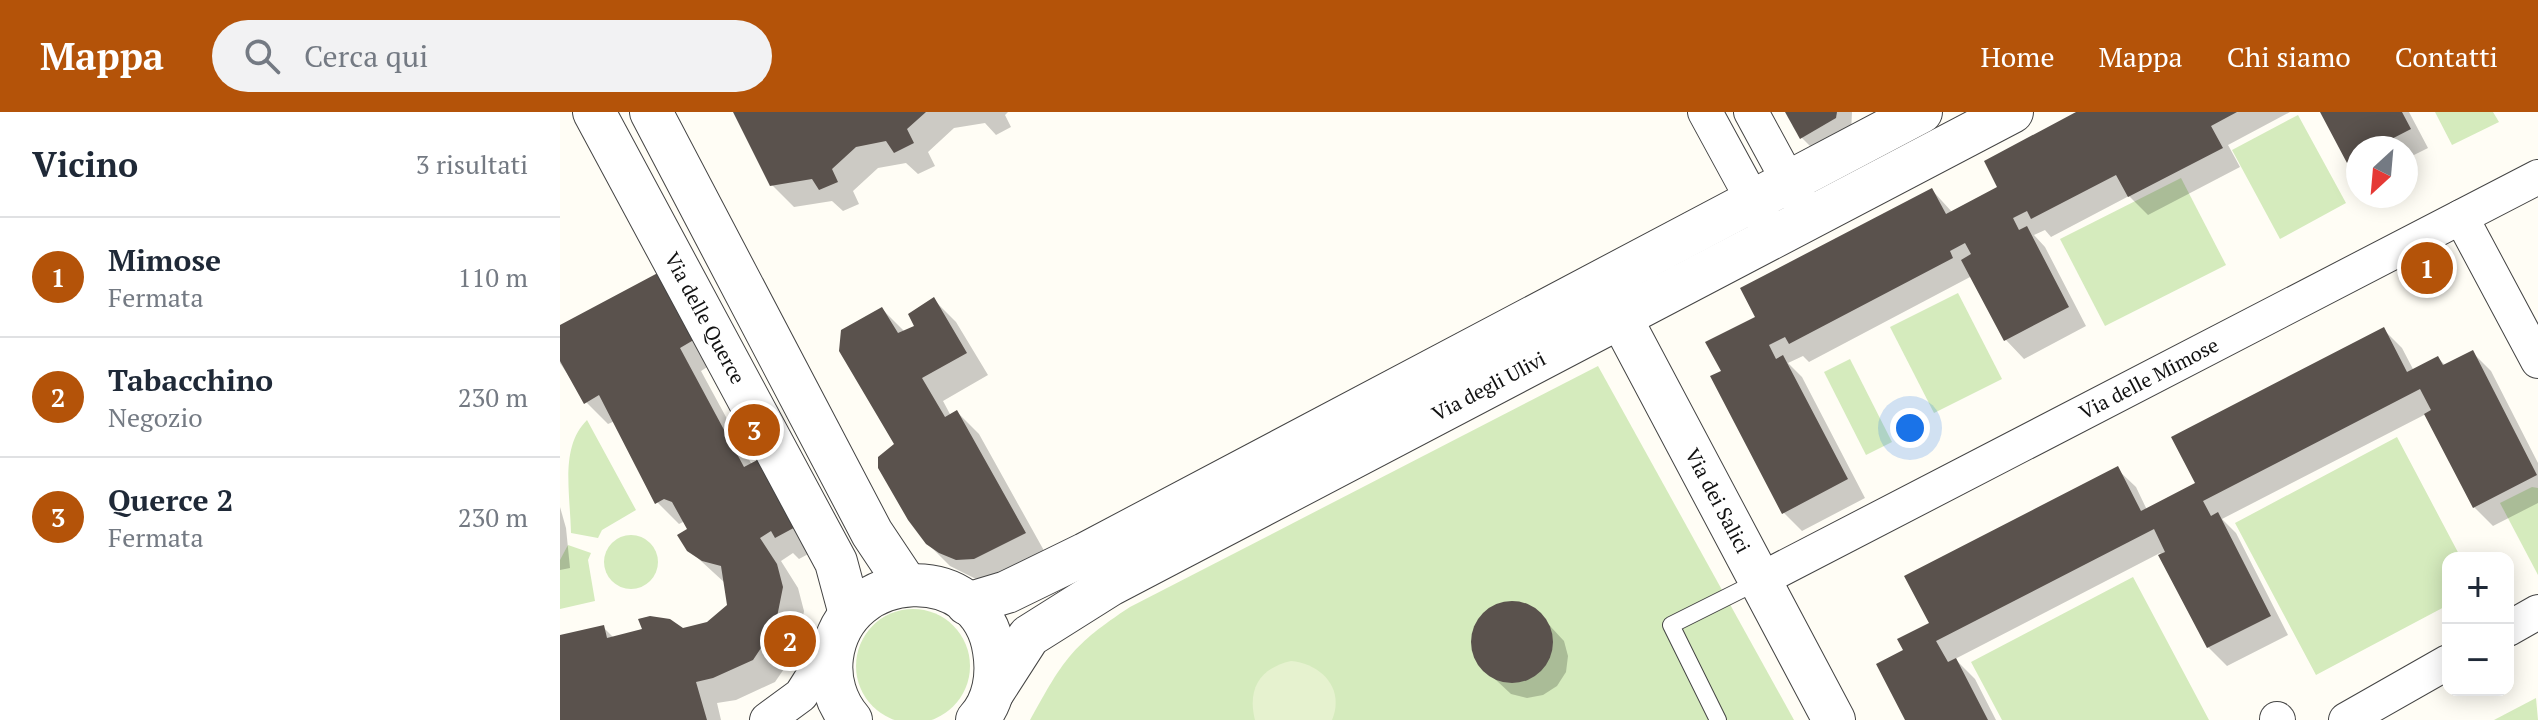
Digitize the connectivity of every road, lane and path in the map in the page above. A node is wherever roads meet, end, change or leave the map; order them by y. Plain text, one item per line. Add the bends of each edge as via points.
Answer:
1 (594, 112) edge
2 (651, 112) edge
3 (1705, 112) edge
4 (1751, 112) edge
5 (1921, 112) edge
6 (2012, 112) edge
7 (2538, 177) edge
8 (1771, 191) junction
9 (2461, 217) junction
10 (1791, 228) junction
11 (1611, 300) junction
12 (2538, 361) edge
13 (1760, 580) junction
14 (906, 584) junction
15 (967, 604) junction
16 (2538, 612) edge
17 (2514, 626) edge
18 (842, 628) junction
19 (2442, 665) edge
20 (985, 706) edge
21 (767, 720) edge
22 (851, 720) edge
23 (1718, 720) edge
24 (1834, 720) edge
25 (2346, 720) edge

1 - 18 street, Via delle Querce via 836,562
2 - 14 street via 864,519
3 - 8 street
4 - 8 street
5 - 8 street, Via degli Ulivi
6 - 10 street, Via degli Ulivi
7 - 9 street, Via delle Mimose
8 - 10 street
8 - 11 street, Via degli Ulivi
9 - 12 street
9 - 13 street, Via delle Mimose
10 - 11 street, Via degli Ulivi
11 - 13 street, Via dei Salici
11 - 15 street, Via degli Ulivi via 1007,592
11 - 20 street, Via degli Ulivi via 1029,636
13 - 23 lane via 1671,625
13 - 24 street, Via dei Salici
14 - 15 street via 949,592
14 - 18 street via 875,594
15 - 20 street via 993,643 997,668
16 - 17 street
18 - 21 street via 801,695
18 - 22 street, Via delle Querce via 831,669 835,694
19 - 25 street

